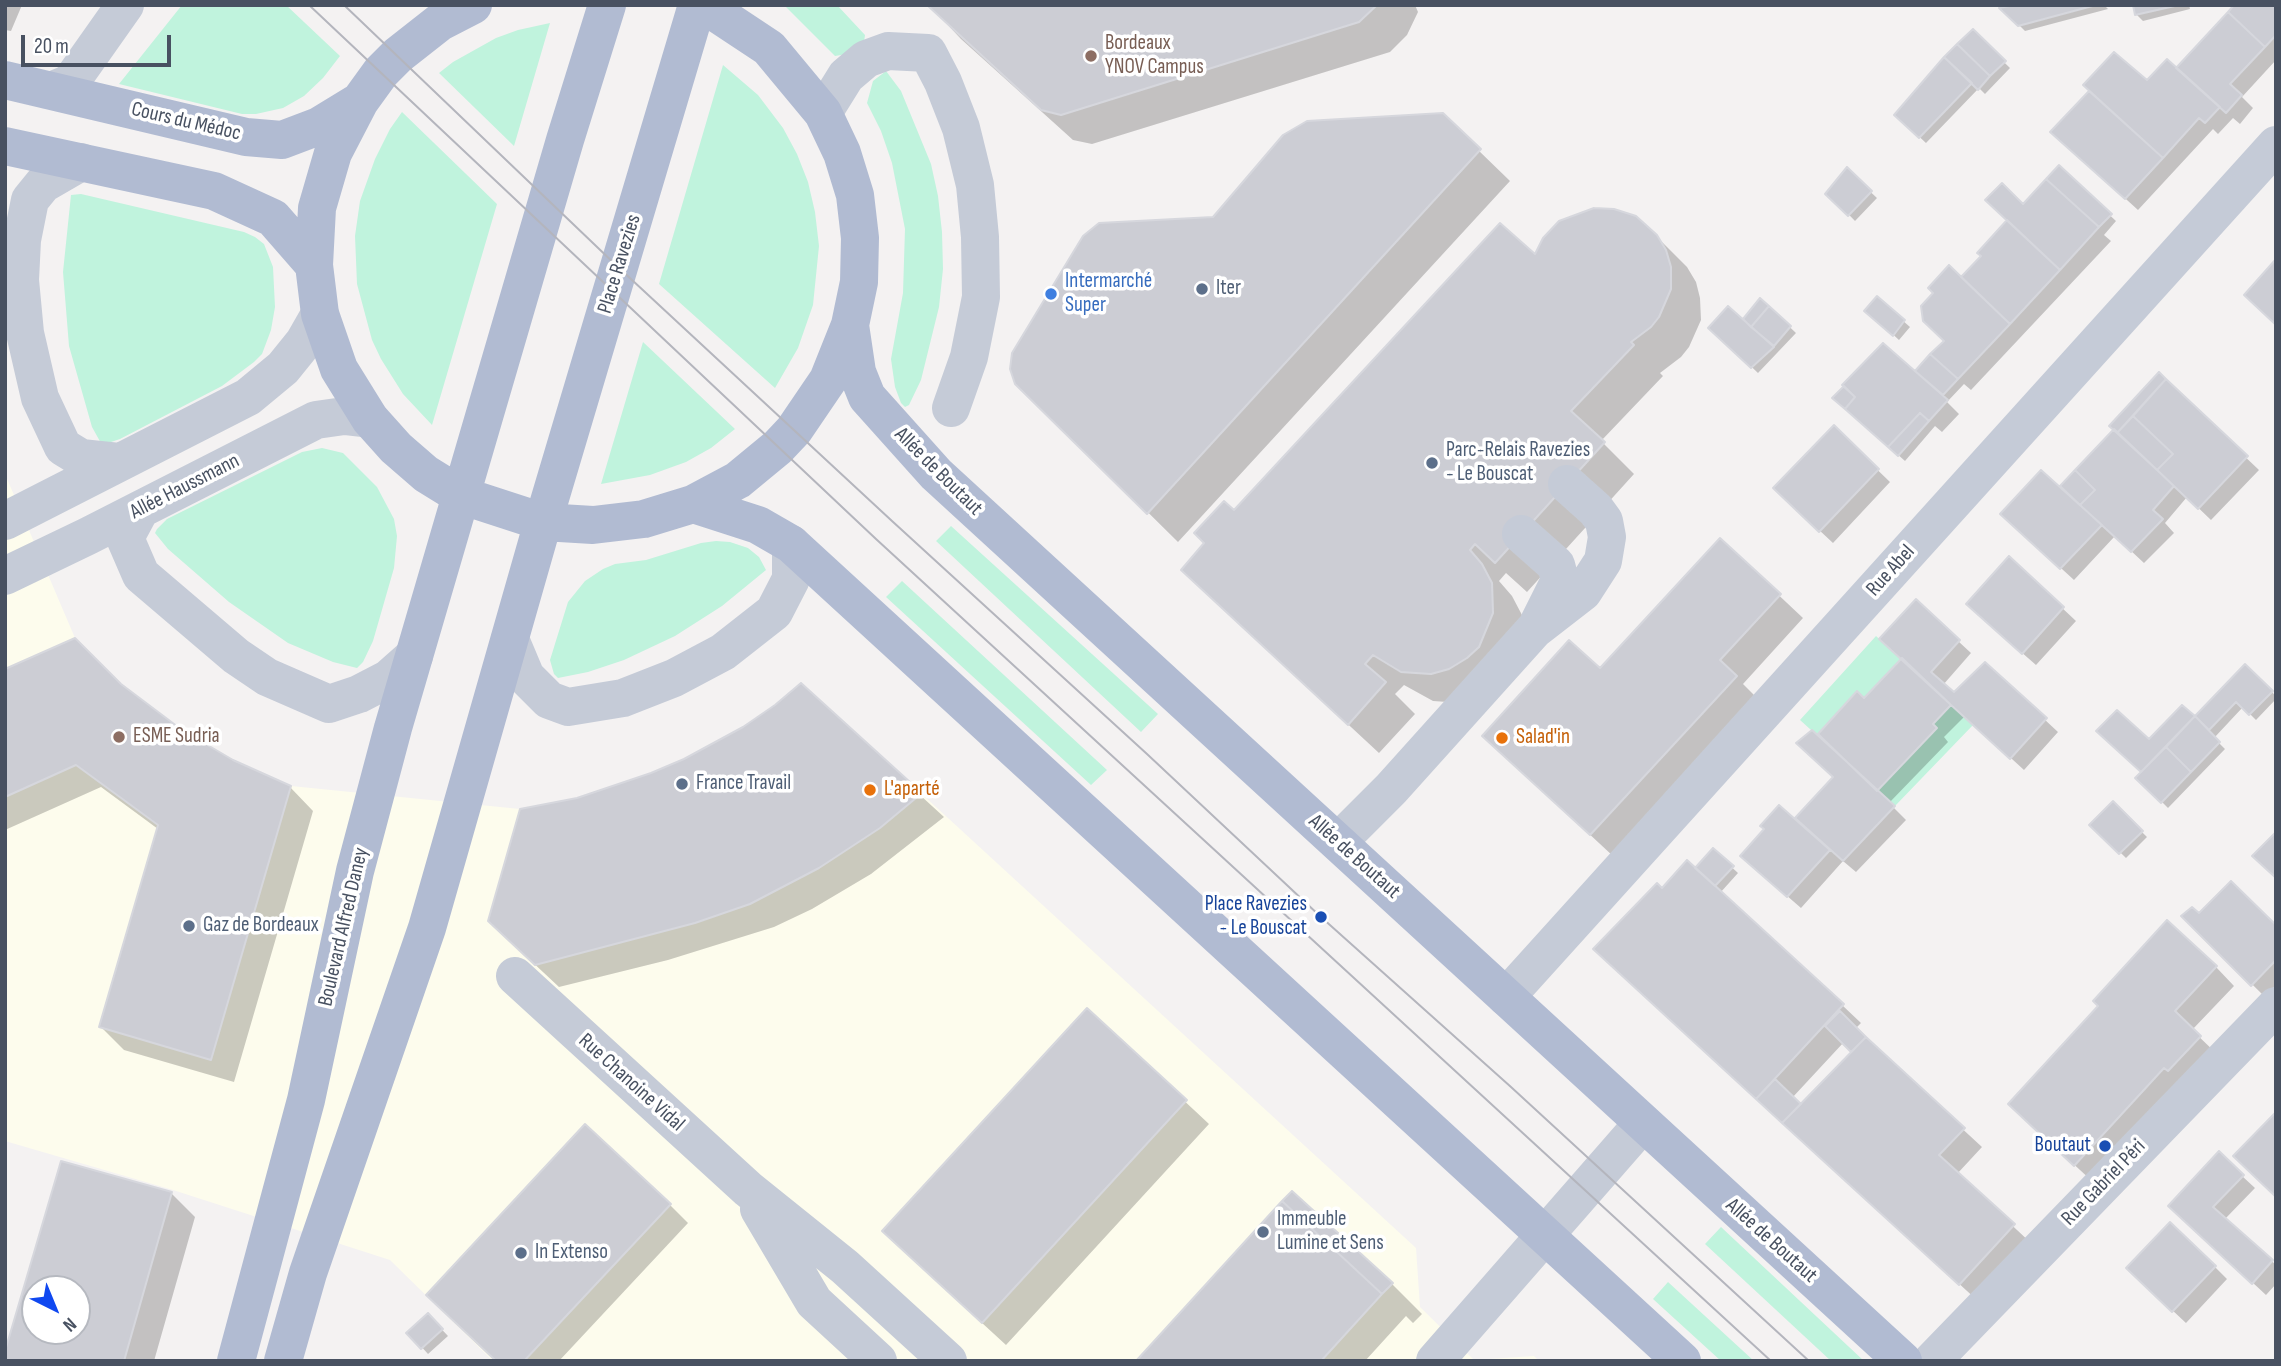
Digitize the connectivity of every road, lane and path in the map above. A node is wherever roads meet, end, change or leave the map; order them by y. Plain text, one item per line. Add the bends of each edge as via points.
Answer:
1 (125, 5) edge
2 (473, 5) edge
3 (607, 5) edge
4 (697, 5) edge
5 (704, 5) edge
6 (5, 80) edge
7 (53, 90) junction
8 (360, 101) junction
9 (823, 113) junction
10 (2276, 145) edge
11 (5, 146) edge
12 (81, 162) junction
13 (314, 265) junction
14 (320, 314) junction
15 (850, 325) junction
16 (951, 408) dead end
17 (370, 419) junction
18 (119, 463) junction
19 (1567, 484) dead end
20 (460, 495) junction
21 (692, 504) junction
22 (140, 510) junction
23 (5, 522) edge
24 (543, 522) junction
25 (1521, 534) dead end
26 (791, 544) junction
27 (5, 576) edge
28 (1534, 630) junction
29 (510, 639) junction
30 (414, 656) junction
31 (1338, 842) junction
32 (515, 976) dead end
33 (1506, 997) junction
34 (2276, 1006) edge
35 (1643, 1123) junction
36 (748, 1189) junction
37 (1545, 1234) junction
38 (236, 1361) edge
39 (283, 1361) edge
40 (878, 1361) edge
41 (948, 1361) edge
42 (1435, 1361) edge
43 (1682, 1361) edge
44 (1903, 1361) edge
45 (1932, 1361) edge

1 - 7 street via 70,82
2 - 8 main road via 440,22 397,55
3 - 20 main road
4 - 24 main road, Place Ravezies
5 - 9 main road via 769,47
6 - 7 main road, Cours du Médoc
7 - 8 main road, Cours du Médoc via 246,137 282,140 319,126
8 - 13 main road via 333,153 317,208
9 - 15 main road via 855,195 859,282
9 - 16 street via 846,76 866,59 888,51 928,53 943,82 961,128 975,185 980,237 981,297 969,357
10 - 33 street, Rue Abel
11 - 12 main road
12 - 13 main road via 214,191 273,218
12 - 18 street via 43,184 30,200 20,280 25,333 40,398 64,447 81,458
13 - 14 main road
14 - 17 main road via 339,369
14 - 18 street via 283,368 248,397
15 - 21 main road via 828,380 794,430 738,480
15 - 31 main road, Allée de Boutaut via 857,372 867,397 936,474
17 - 20 main road via 426,474
17 - 22 street, Allée Haussmann via 316,420
18 - 23 street
19 - 28 street via 1604,520 1603,561 1583,592
20 - 24 main road
20 - 30 main road, Boulevard Alfred Daney
21 - 24 main road via 631,521 593,525
21 - 26 main road via 758,525
22 - 27 street, Allée Haussmann
22 - 30 street via 125,538 141,575 267,677 329,704 388,679
24 - 29 main road
25 - 28 street via 1556,565 1560,580
26 - 29 street via 791,579 774,612 723,652 623,698 568,707 549,699 526,677
26 - 37 main road
28 - 31 street
29 - 39 main road via 427,928 308,1273
30 - 38 main road, Boulevard Alfred Daney via 355,871 306,1100
31 - 33 main road, Allée de Boutaut
32 - 36 street, Rue Chanoine Vidal
33 - 35 main road, Allée de Boutaut
34 - 45 street, Rue Gabriel Péri
35 - 37 street
35 - 44 main road, Allée de Boutaut
36 - 40 street, Rue Chanoine Vidal via 814,1302
36 - 41 street, Rue Chanoine Vidal via 845,1267
37 - 42 street
37 - 43 main road

